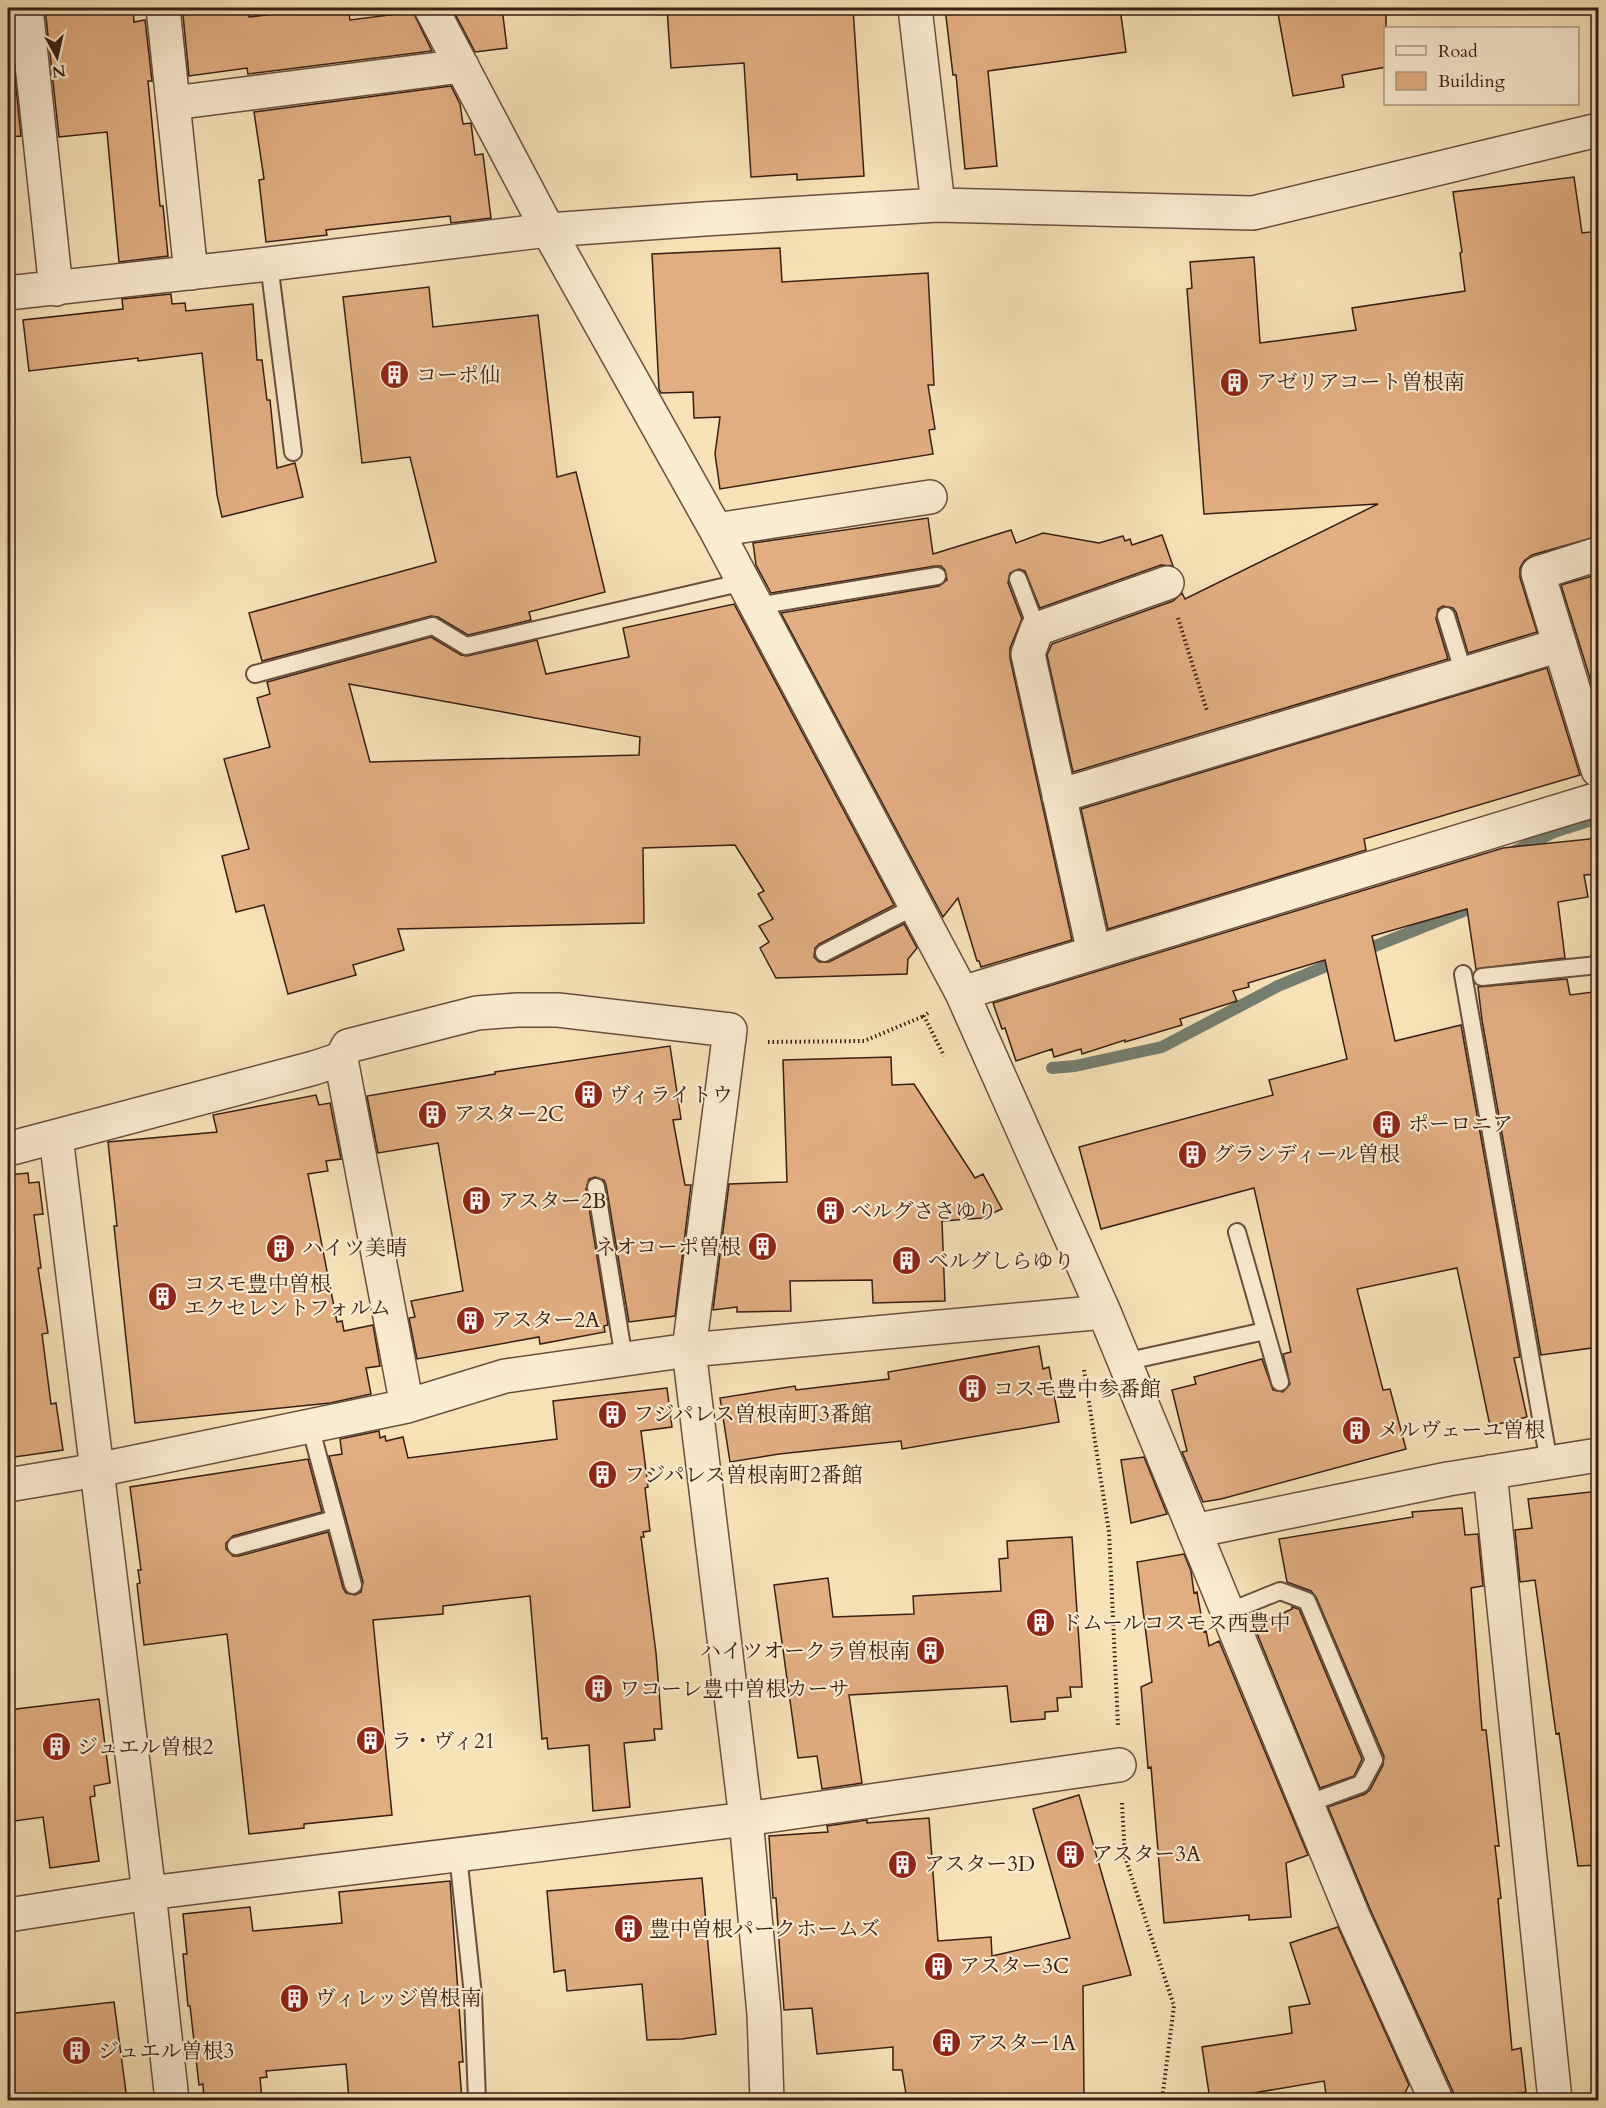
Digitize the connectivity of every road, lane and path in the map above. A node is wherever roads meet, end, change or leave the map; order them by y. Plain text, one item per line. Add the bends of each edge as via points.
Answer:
1 (26, 8) edge
2 (163, 8) edge
3 (431, 8) edge
4 (915, 8) edge
5 (462, 66) junction
6 (173, 103) junction
7 (1599, 130) edge
8 (938, 205) junction
9 (548, 230) junction
10 (269, 264) junction
11 (191, 273) junction
12 (56, 288) junction
13 (8, 293) edge
14 (293, 452) dead end
15 (930, 497) dead end
16 (716, 530) junction
17 (1599, 554) edge
18 (937, 576) dead end
19 (1018, 579) dead end
20 (1167, 583) joint
21 (750, 594) junction
22 (1446, 616) dead end
23 (1037, 629) junction
24 (1560, 645) junction
25 (255, 674) dead end
26 (1464, 674) junction
27 (1219, 748) junction
28 (1599, 770) edge
29 (1059, 796) junction
30 (1599, 799) edge
31 (916, 906) junction
32 (824, 953) dead end
33 (1094, 953) junction
34 (1599, 965) edge
35 (1463, 974) dead end
36 (1482, 977) dead end
37 (962, 993) junction
38 (924, 1016) junction
39 (730, 1030) junction
40 (946, 1058) dead end
41 (341, 1059) junction
42 (56, 1137) junction
43 (8, 1149) edge
44 (596, 1187) dead end
45 (1237, 1232) dead end
46 (1090, 1314) junction
47 (1265, 1331) junction
48 (689, 1350) junction
49 (624, 1359) junction
50 (1124, 1362) junction
51 (1280, 1382) dead end
52 (407, 1406) junction
53 (310, 1426) junction
54 (1599, 1455) edge
55 (1549, 1463) junction
56 (97, 1470) junction
57 (1490, 1472) junction
58 (8, 1485) edge
59 (335, 1519) junction
60 (1194, 1531) junction
61 (236, 1546) dead end
62 (352, 1585) dead end
63 (1228, 1612) junction
64 (1119, 1765) junction
65 (1307, 1804) junction
66 (746, 1819) junction
67 (458, 1855) junction
68 (149, 1893) junction
69 (8, 1916) edge
70 (172, 2100) edge
71 (477, 2100) edge
72 (767, 2100) edge
73 (1162, 2100) edge
74 (1436, 2100) edge
75 (1555, 2100) edge

1 - 12 street
2 - 6 street
3 - 5 street
4 - 8 street
5 - 6 street
5 - 9 street
6 - 11 street
7 - 8 street via 1253,213
8 - 9 street
9 - 10 street
9 - 16 street
10 - 11 street
10 - 14 lane
11 - 12 street
12 - 13 street
15 - 16 street
16 - 21 street
17 - 24 street via 1538,573
18 - 21 lane
19 - 23 lane
20 - 23 street
20 - 27 path
21 - 25 lane via 466,646 433,626
21 - 31 street
22 - 26 lane
23 - 29 street via 1028,654
24 - 26 street
24 - 28 street
26 - 27 street
27 - 29 street
29 - 33 street
30 - 33 street
31 - 32 lane
31 - 37 street
33 - 37 street
34 - 36 lane
35 - 55 lane
37 - 38 path
37 - 46 street
38 - 39 path via 864,1041 762,1042
38 - 40 path
39 - 41 street via 558,1010 507,1010 477,1013 348,1046
39 - 48 street
41 - 42 street
41 - 52 street
42 - 43 street
42 - 56 street
44 - 49 lane
45 - 47 lane
46 - 48 street
46 - 50 street
46 - 64 path via 1109,1532
47 - 50 lane
47 - 51 lane
48 - 49 street
48 - 66 street
49 - 52 street via 505,1376
50 - 60 street
52 - 53 street
53 - 56 street
53 - 59 lane
54 - 55 street
55 - 57 street
56 - 58 street
56 - 68 street
57 - 60 street
57 - 75 street
59 - 61 lane
59 - 62 lane
60 - 63 street
63 - 65 street
63 - 65 lane via 1280,1591 1307,1601 1374,1760 1361,1784
64 - 66 street
64 - 73 path via 1125,1857 1174,2006
65 - 74 street
66 - 67 street
66 - 72 street via 764,2014
67 - 68 street
67 - 71 lane via 473,1995
68 - 69 street
68 - 70 street

